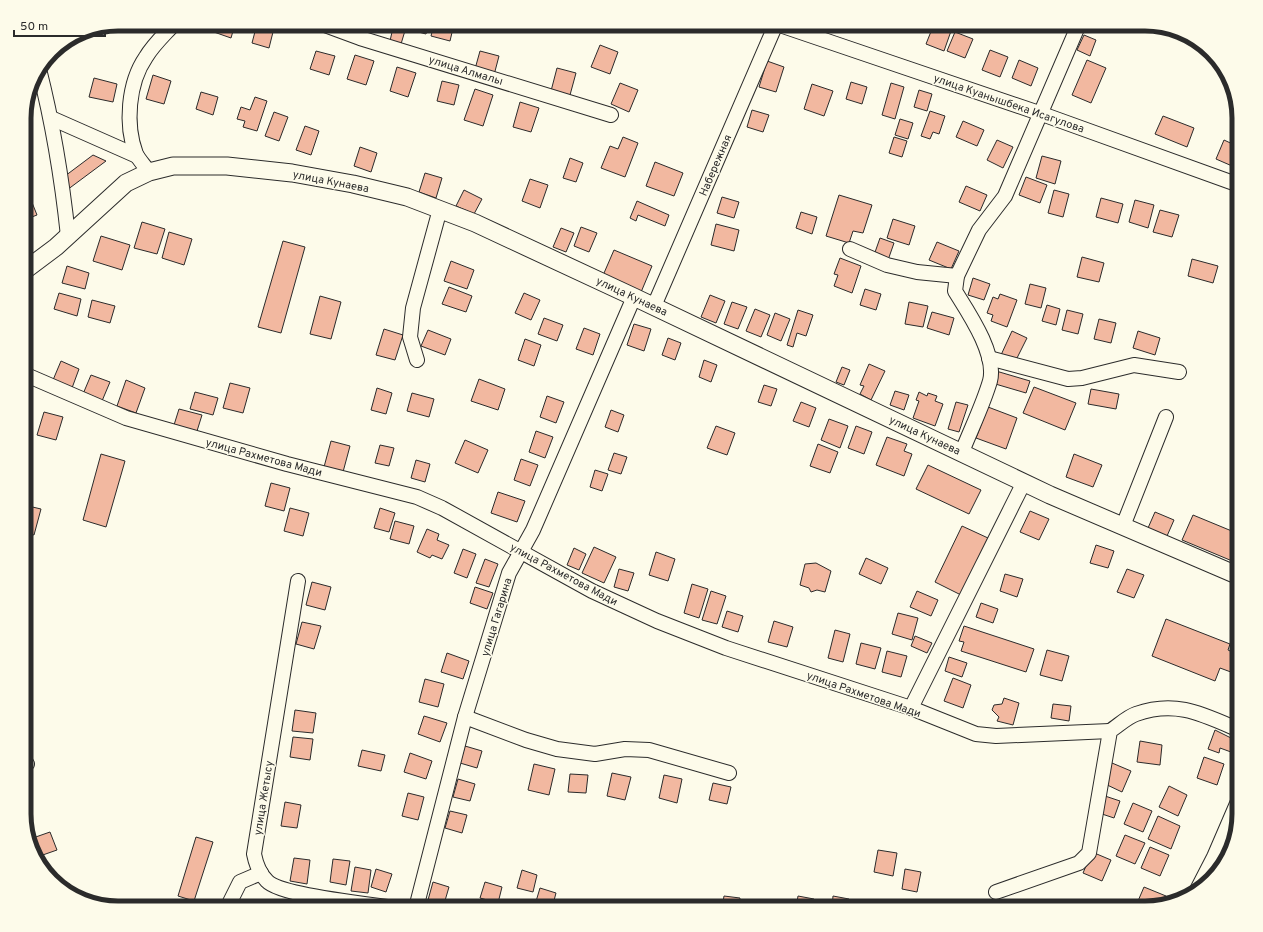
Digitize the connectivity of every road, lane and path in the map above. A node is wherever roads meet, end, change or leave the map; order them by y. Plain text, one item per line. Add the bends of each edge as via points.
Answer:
1 (168, 31) edge
2 (341, 31) edge
3 (773, 31) edge
4 (797, 31) edge
5 (1076, 31) edge
6 (41, 78) edge
7 (1042, 114) junction
8 (611, 115) dead end
9 (51, 118) junction
10 (137, 156) junction
11 (149, 172) junction
12 (1232, 182) edge
13 (440, 209) junction
14 (68, 236) junction
15 (850, 249) dead end
16 (31, 265) edge
17 (957, 276) junction
18 (634, 296) junction
19 (654, 306) junction
20 (989, 358) junction
21 (417, 360) dead end
22 (1179, 372) dead end
23 (31, 377) edge
24 (1166, 417) dead end
25 (962, 452) junction
26 (1024, 482) junction
27 (1123, 526) junction
28 (522, 552) junction
29 (1232, 573) edge
30 (298, 581) dead end
31 (911, 708) junction
32 (465, 717) junction
33 (1232, 727) edge
34 (1110, 731) junction
35 (729, 773) dead end
36 (1232, 816) edge
37 (261, 873) junction
38 (1202, 880) edge
39 (996, 892) dead end
40 (230, 901) edge
41 (347, 901) edge
42 (418, 901) edge

1 - 10 street via 145,57 137,73 131,98 129,132
2 - 8 street, улица Алмалы
3 - 19 street, Набережная
4 - 7 street, улица Куанышбека Исагулова
5 - 7 street
6 - 9 street
7 - 12 street, улица Куанышбека Исагулова
7 - 17 street via 1005,196 979,230
9 - 10 street
9 - 14 street
10 - 11 street
11 - 13 main road, улица Кунаева via 173,166 227,166 292,173 354,184 407,197
11 - 14 main road, улица Кунаева via 126,183
13 - 18 main road, улица Кунаева
13 - 21 street via 413,308 410,337
14 - 16 main road, улица Кунаева
15 - 17 street via 887,265 917,272
17 - 20 street via 955,291 977,326
18 - 19 main road, улица Кунаева
18 - 28 street, улица Гагарина
19 - 25 main road, улица Кунаева
20 - 22 street via 1068,378 1082,378 1134,365
20 - 25 street via 990,379
23 - 28 street, улица Рахметова Мади via 126,418 287,464 417,497
24 - 27 street
25 - 26 main road, улица Кунаева
26 - 27 main road, улица Кунаева
26 - 31 street
27 - 29 main road, улица Кунаева
28 - 31 street, улица Рахметова Мади via 592,591 657,621 726,648
28 - 32 street, улица Гагарина via 509,573
30 - 37 street, улица Жетысу via 254,854 256,866
31 - 34 street, улица Рахметова Мади via 976,734 996,736
32 - 35 street via 557,749 595,754 625,749 649,750
32 - 42 street, улица Гагарина
33 - 34 street via 1197,712 1170,707 1134,714
34 - 39 street via 1089,853 1079,863
36 - 38 street
37 - 40 street via 240,882
37 - 41 street, улица Жетысу via 268,882 286,892

